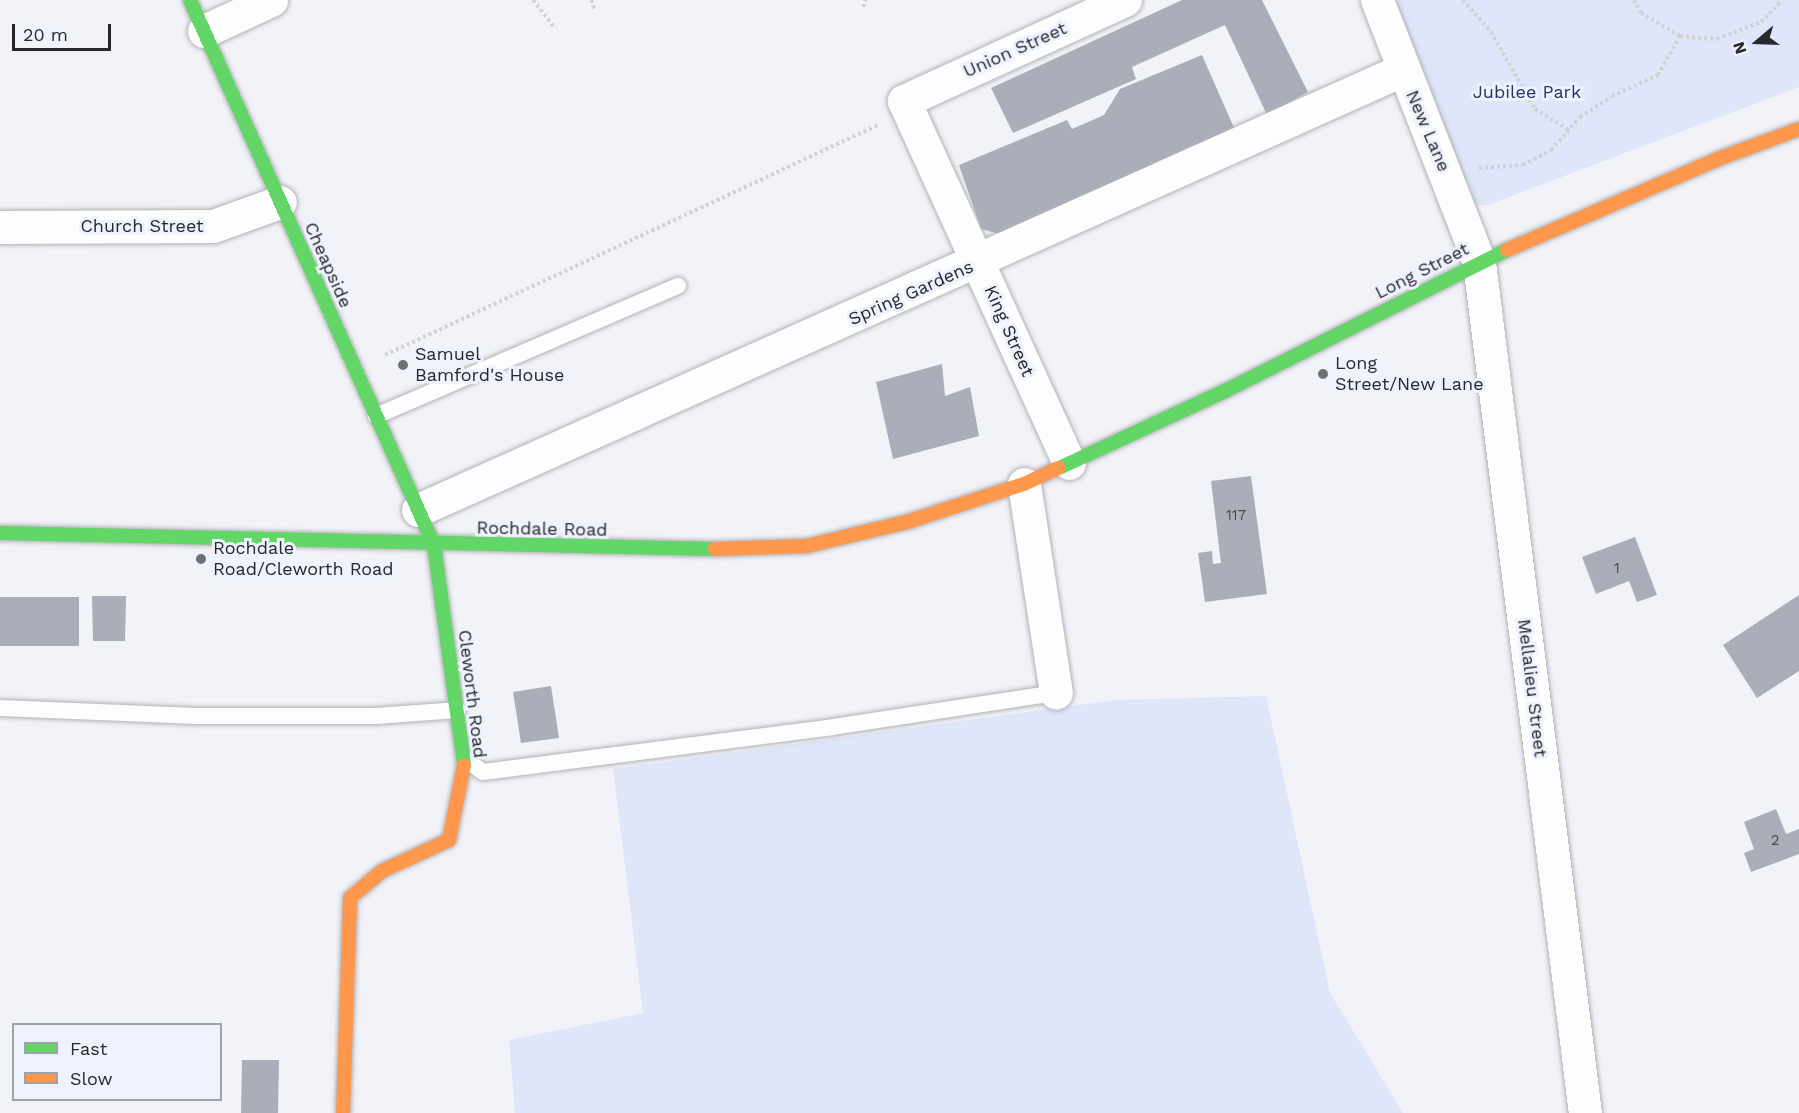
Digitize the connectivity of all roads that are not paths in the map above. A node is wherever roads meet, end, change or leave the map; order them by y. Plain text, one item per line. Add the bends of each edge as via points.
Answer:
1 (190, 0) edge
2 (271, 0) edge
3 (1125, 0) edge
4 (1377, 0) edge
5 (204, 31) junction
6 (1402, 70) junction
7 (907, 106) joint
8 (1799, 129) edge
9 (280, 202) junction
10 (0, 227) edge
11 (1479, 262) junction
12 (978, 263) junction
13 (678, 286) dead end
14 (376, 416) junction
15 (1069, 463) junction
16 (1024, 484) junction
17 (418, 510) junction
18 (0, 532) edge
19 (434, 545) junction
20 (1056, 693) joint
21 (0, 708) edge
22 (458, 710) junction
23 (465, 759) junction
24 (343, 1113) edge
25 (1585, 1113) edge

1 - 5 main road, Cheapside
2 - 5 street
3 - 7 street, Union Street
4 - 6 street, New Lane
5 - 9 main road, Cheapside
6 - 11 street, New Lane via 1443,164
6 - 12 street, Spring Gardens
7 - 12 street, King Street
8 - 11 main road, Long Street via 1718,159
9 - 10 street, Church Street via 213,226
9 - 14 main road, Cheapside
11 - 15 main road, Long Street via 1225,391
11 - 25 street, Mellalieu Street
12 - 15 street, King Street
12 - 17 street, Spring Gardens
13 - 14 lane
14 - 17 main road, Cheapside
15 - 16 main road, Rochdale Road
16 - 19 main road, Rochdale Road via 910,521 807,546 727,549
16 - 20 street
17 - 19 main road, Cheapside
18 - 19 main road, Rochdale Road
19 - 22 main road, Cleworth Road
20 - 23 lane via 483,772
21 - 22 lane via 197,716 376,716
22 - 23 main road, Cleworth Road
23 - 24 main road, Cleworth Road via 448,840 382,872 350,898

